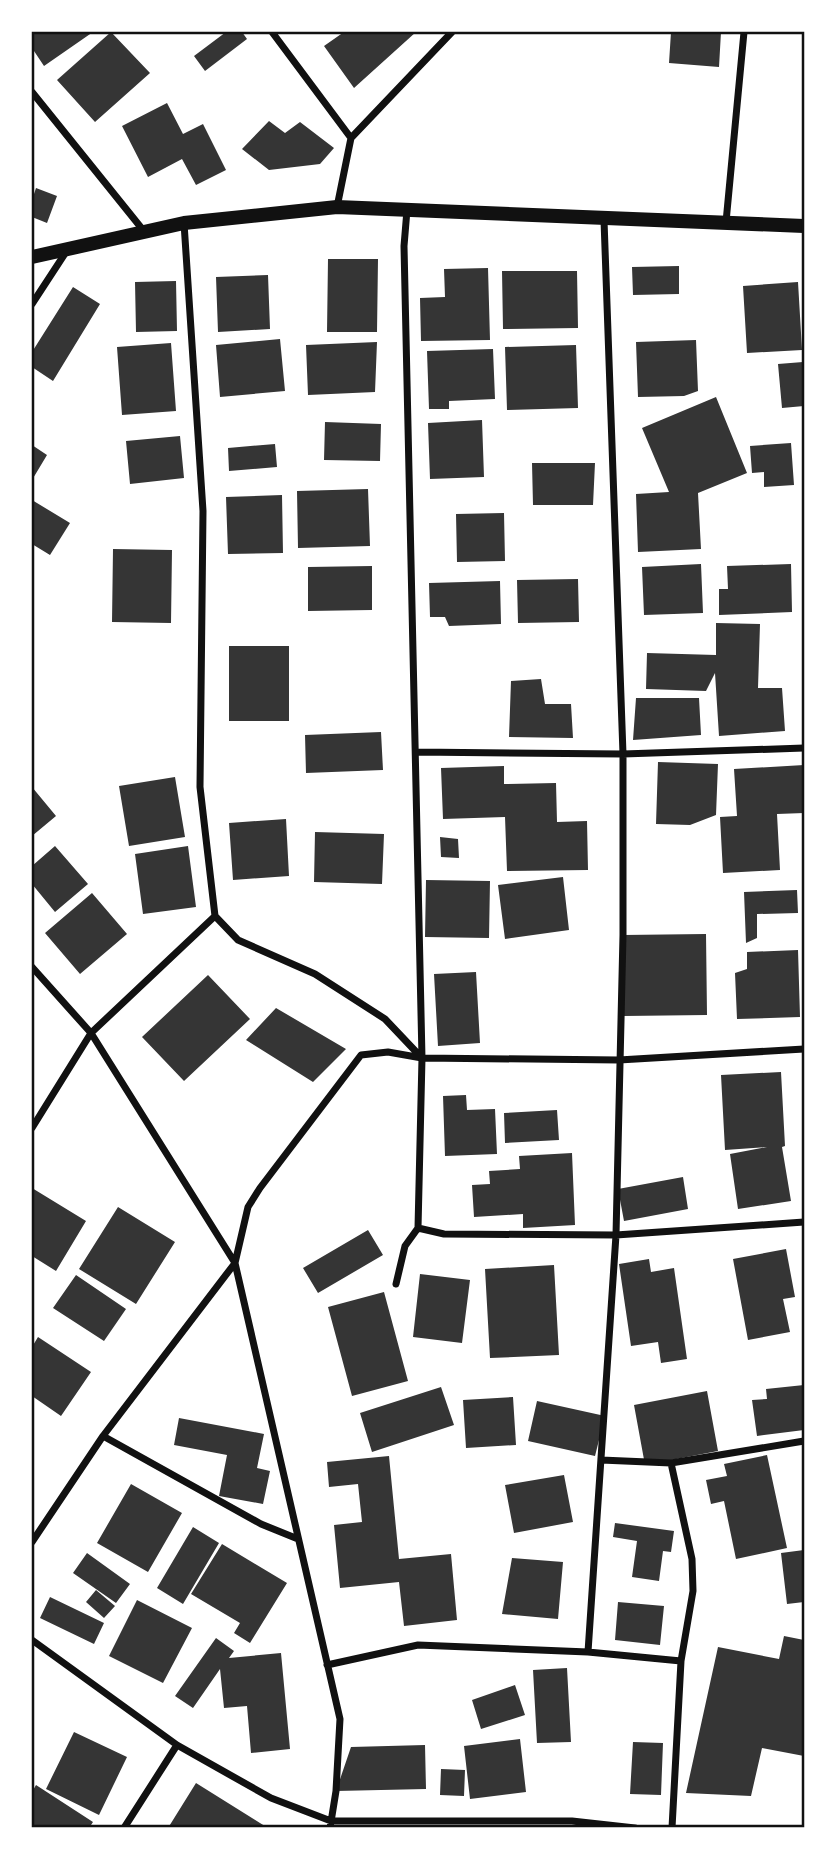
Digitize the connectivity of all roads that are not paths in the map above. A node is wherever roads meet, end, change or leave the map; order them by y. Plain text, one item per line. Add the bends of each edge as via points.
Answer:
1 (272, 32) edge
2 (452, 32) edge
3 (744, 32) edge
4 (32, 92) edge
5 (351, 138) junction
6 (337, 207) junction
7 (407, 210) junction
8 (604, 219) junction
9 (184, 223) junction
10 (726, 225) junction
11 (804, 226) edge
12 (143, 230) junction
13 (69, 248) junction
14 (32, 257) edge
15 (32, 304) edge
16 (804, 748) edge
17 (416, 752) junction
18 (623, 754) junction
19 (215, 916) junction
20 (32, 967) edge
21 (91, 1033) junction
22 (804, 1049) edge
23 (422, 1058) junction
24 (619, 1060) junction
25 (32, 1128) edge
26 (804, 1222) edge
27 (418, 1228) junction
28 (616, 1235) junction
29 (235, 1264) junction
30 (396, 1284) dead end
31 (103, 1436) junction
32 (804, 1441) edge
33 (601, 1460) junction
34 (671, 1463) junction
35 (298, 1539) junction
36 (32, 1542) edge
37 (32, 1640) edge
38 (588, 1652) junction
39 (681, 1661) junction
40 (327, 1665) junction
41 (177, 1745) junction
42 (331, 1824) edge
43 (124, 1828) edge
44 (635, 1828) edge
45 (672, 1828) edge

1 - 5 street
2 - 5 street
3 - 10 street
4 - 12 street
5 - 6 street
6 - 7 main road
6 - 9 main road
7 - 8 main road
7 - 17 street via 404,246
8 - 10 main road
8 - 18 street
9 - 12 main road
9 - 19 street via 203,511 200,787
10 - 11 main road
12 - 13 main road
13 - 14 main road
13 - 15 street
16 - 18 street
17 - 18 street
17 - 23 street
18 - 24 street
19 - 21 street
19 - 23 street via 238,940 315,974 385,1020
20 - 21 street
21 - 25 street
21 - 29 street
22 - 24 street
23 - 24 street
23 - 27 street
23 - 29 street via 388,1052 361,1055 260,1188 248,1208
24 - 28 street
26 - 28 street
27 - 28 street via 444,1234
27 - 30 street via 405,1246
28 - 33 street
29 - 31 street
29 - 35 street
31 - 35 street via 261,1524
31 - 36 street
32 - 34 street
33 - 34 street
33 - 38 street
34 - 39 street via 692,1559 693,1591
35 - 40 street
37 - 41 street
38 - 39 street
38 - 40 street via 418,1645
39 - 45 street
40 - 42 street via 340,1718
41 - 42 street via 271,1798
41 - 43 street
42 - 44 street via 572,1821

